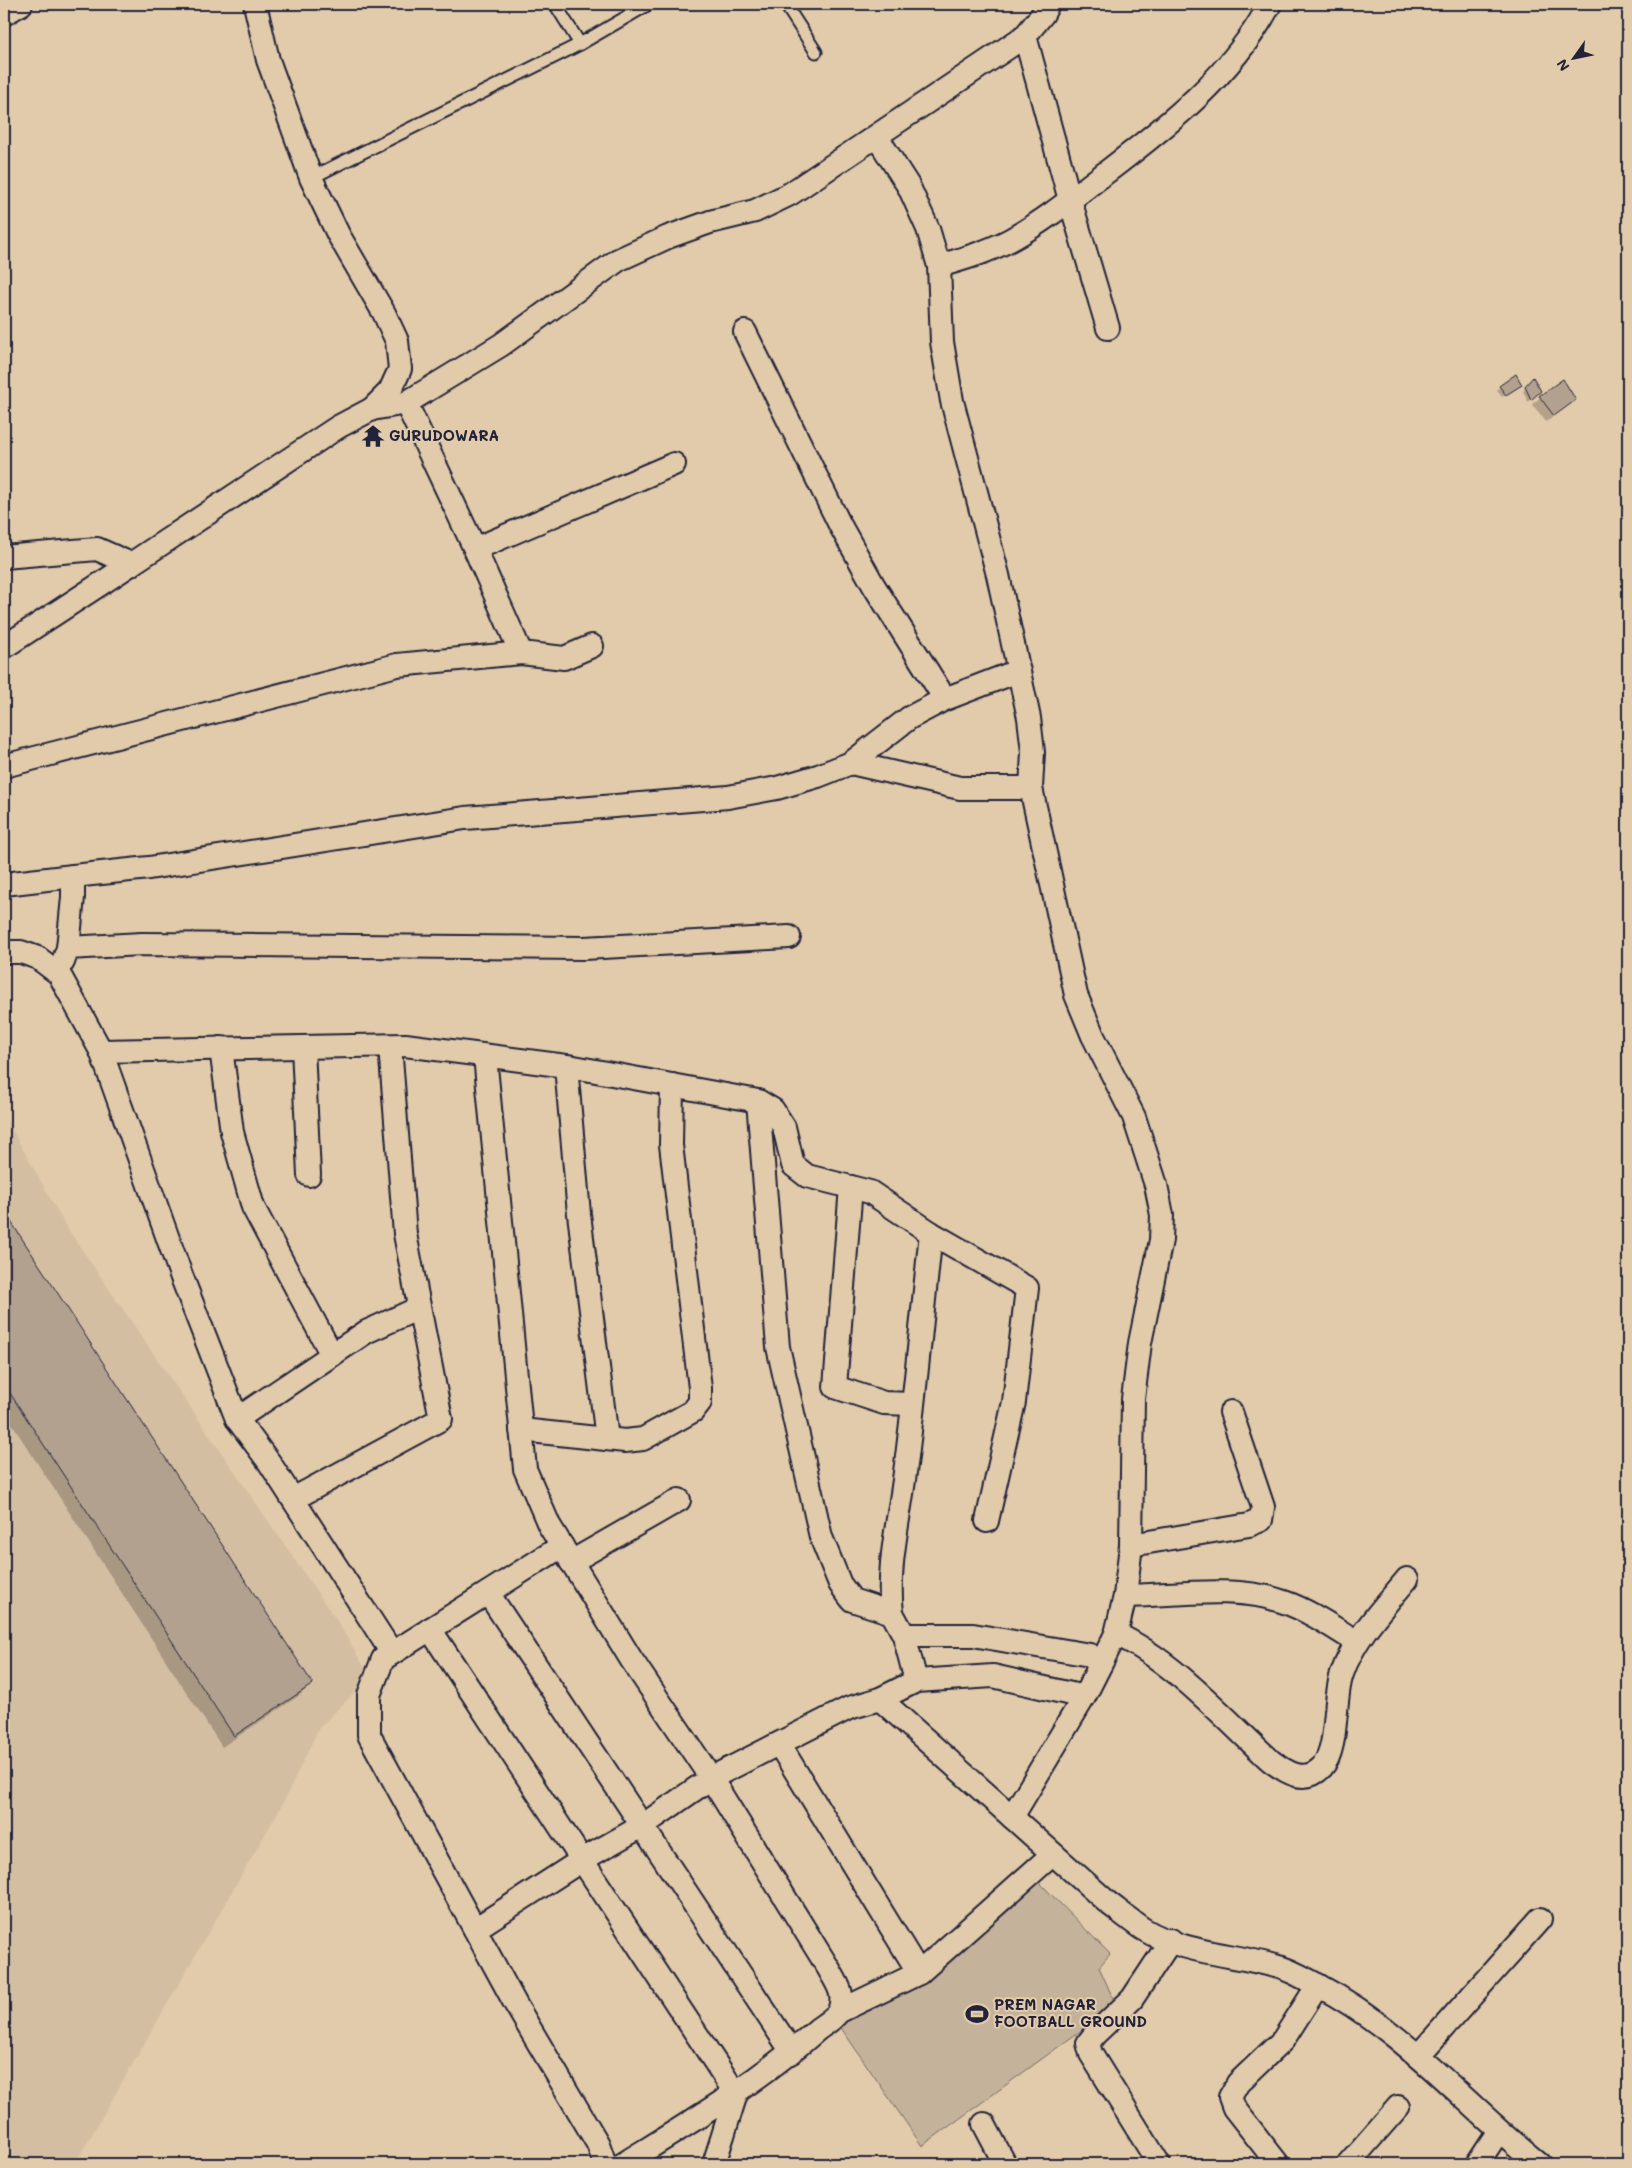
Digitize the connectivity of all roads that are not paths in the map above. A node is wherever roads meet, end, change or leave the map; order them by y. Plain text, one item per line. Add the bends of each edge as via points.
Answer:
1 (21, 4) edge
2 (255, 4) edge
3 (555, 4) edge
4 (648, 4) edge
5 (785, 4) edge
6 (1048, 4) edge
7 (1270, 4) edge
8 (4, 14) edge
9 (1025, 36) junction
10 (580, 44) junction
11 (816, 52) dead end
12 (877, 137) junction
13 (311, 178) junction
14 (1070, 200) junction
15 (939, 266) junction
16 (1108, 328) dead end
17 (745, 332) dead end
18 (406, 403) junction
19 (372, 409) junction
20 (674, 464) dead end
21 (475, 549) junction
22 (4, 557) edge
23 (131, 564) junction
24 (592, 646) dead end
25 (4, 647) edge
26 (521, 653) junction
27 (1018, 671) junction
28 (945, 699) junction
29 (852, 763) junction
30 (4, 766) edge
31 (1031, 788) junction
32 (73, 876) junction
33 (5, 879) edge
34 (789, 937) dead end
35 (68, 948) junction
36 (4, 952) edge
37 (59, 974) junction
38 (390, 1046) junction
39 (303, 1047) junction
40 (221, 1048) junction
41 (101, 1051) junction
42 (485, 1056) junction
43 (566, 1066) junction
44 (672, 1085) junction
45 (758, 1102) junction
46 (309, 1175) dead end
47 (851, 1187) junction
48 (931, 1233) junction
49 (419, 1308) junction
50 (332, 1356) junction
51 (912, 1404) junction
52 (1231, 1412) dead end
53 (238, 1419) junction
54 (522, 1430) junction
55 (607, 1439) junction
56 (293, 1499) junction
57 (679, 1500) dead end
58 (987, 1521) dead end
59 (1132, 1545) junction
60 (567, 1554) junction
61 (1407, 1579) dead end
62 (488, 1593) junction
63 (1125, 1596) junction
64 (892, 1613) junction
65 (430, 1629) junction
66 (1116, 1634) junction
67 (904, 1635) junction
68 (1357, 1642) junction
69 (392, 1654) junction
70 (1100, 1665) junction
71 (916, 1681) junction
72 (1084, 1697) junction
73 (880, 1699) junction
74 (779, 1744) junction
75 (711, 1778) junction
76 (1012, 1817) junction
77 (642, 1826) junction
78 (1053, 1854) junction
79 (582, 1860) junction
80 (1540, 1919) dead end
81 (475, 1929) junction
82 (1171, 1940) junction
83 (919, 1973) junction
84 (1318, 1985) junction
85 (840, 2011) junction
86 (792, 2052) junction
87 (1418, 2056) junction
88 (736, 2094) junction
89 (1398, 2107) dead end
90 (984, 2124) dead end
91 (1498, 2132) junction
92 (605, 2164) edge
93 (623, 2164) edge
94 (714, 2164) edge
95 (1005, 2164) edge
96 (1159, 2164) edge
97 (1278, 2164) edge
98 (1348, 2164) edge
99 (1477, 2164) edge
100 (1539, 2164) edge

1 - 8 street
2 - 13 street via 268,60
3 - 10 lane
4 - 10 lane
5 - 11 lane
6 - 9 street via 1044,14
7 - 14 street via 1238,55 1212,82 1134,151
9 - 12 street
9 - 14 street
10 - 13 lane
12 - 15 street via 910,187 928,228
12 - 18 street via 790,194 755,211 668,237 618,260 501,345
13 - 19 street via 397,341 400,369 390,391
14 - 15 street via 1011,240 978,255
14 - 16 street
15 - 27 street via 942,342 952,401 998,575
17 - 28 street via 840,525
18 - 19 street
18 - 21 street
19 - 23 street via 338,427
20 - 21 street
21 - 26 street
22 - 23 street via 97,549
23 - 25 street
24 - 26 street via 564,658
26 - 30 street via 397,664
27 - 28 street
27 - 31 street via 1033,752
28 - 29 street via 909,718
29 - 31 street via 960,788
29 - 32 street via 777,788 728,797 465,818 149,868
31 - 59 street via 1076,995 1134,1117 1162,1215 1162,1240 1140,1343 1133,1399
32 - 33 street
32 - 35 street
34 - 35 street via 584,948 142,944
35 - 37 street
36 - 37 street via 21,952 38,958
37 - 41 street
38 - 39 street
38 - 42 street via 405,1045
38 - 49 street via 405,1234
39 - 40 street
39 - 46 street
40 - 41 street
40 - 50 street via 232,1132 253,1207
41 - 53 street
42 - 43 street
42 - 54 street
43 - 44 street
43 - 55 street via 579,1214
44 - 45 street
44 - 55 street via 671,1145 700,1402 693,1411 643,1439
45 - 47 street via 773,1110 784,1127 793,1165 807,1176
45 - 64 street via 778,1346 821,1537 840,1584 852,1600
47 - 48 street via 870,1192
47 - 51 street via 836,1387 884,1403
48 - 51 street
48 - 58 street via 1027,1288 1014,1402
49 - 50 street via 366,1332
49 - 56 street via 441,1419
50 - 53 street
51 - 64 street via 894,1535 890,1589
52 - 59 street via 1263,1507 1261,1520 1249,1525
53 - 56 street
54 - 55 street
54 - 60 street via 525,1469 549,1525
56 - 69 street
57 - 60 street
59 - 63 street
60 - 62 street
60 - 75 street via 631,1659
61 - 68 street
62 - 65 street
62 - 77 street
63 - 66 street
63 - 68 street via 1253,1594 1284,1602 1315,1616
64 - 67 street
65 - 69 street
65 - 79 street
66 - 68 street via 1164,1662 1271,1761 1290,1774 1306,1776 1322,1767 1329,1752 1342,1673
66 - 70 street
67 - 70 street via 987,1637 1090,1655
67 - 71 street
69 - 81 street via 383,1659 370,1695 369,1735
70 - 72 street
71 - 72 street via 993,1676
71 - 73 street
72 - 76 street
73 - 74 street via 849,1708
73 - 76 street
74 - 75 street
74 - 83 street
75 - 77 street
75 - 85 street via 840,1987
76 - 78 street
77 - 79 street
77 - 86 street
78 - 82 street via 1144,1930
78 - 83 street
79 - 81 street
79 - 88 street
80 - 87 street
81 - 92 street via 598,2144
82 - 84 street via 1283,1968
82 - 96 street via 1132,1999 1088,2043 1091,2054
83 - 85 street
84 - 87 street via 1350,2002
84 - 97 street via 1283,2040 1238,2082 1230,2097 1234,2108
85 - 86 street
86 - 88 street
87 - 91 street
88 - 93 street
88 - 94 street
89 - 98 street
90 - 95 street
91 - 99 street
91 - 100 street

